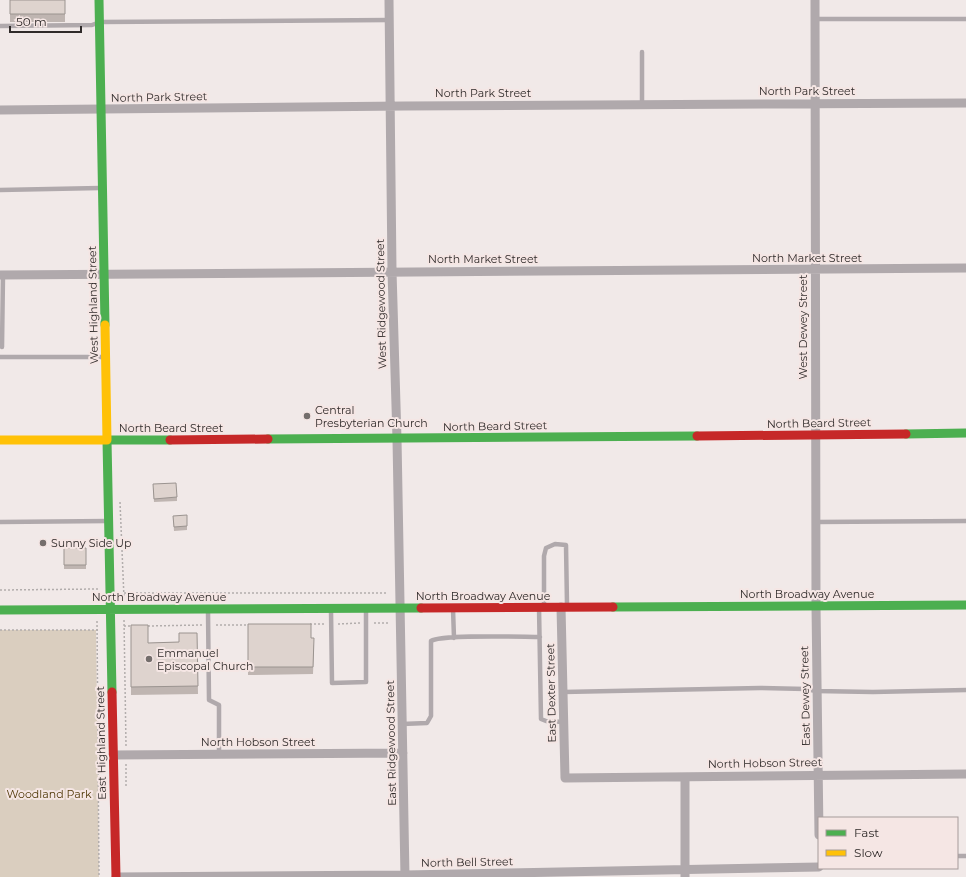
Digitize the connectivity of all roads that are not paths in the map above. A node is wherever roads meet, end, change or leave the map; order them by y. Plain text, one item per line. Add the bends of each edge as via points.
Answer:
1 (99, 0) edge
2 (389, 0) edge
3 (814, 0) edge
4 (815, 19) junction
5 (966, 19) edge
6 (389, 20) junction
7 (100, 22) junction
8 (0, 26) edge
9 (642, 52) dead end
10 (814, 103) junction
11 (966, 103) edge
12 (642, 104) junction
13 (390, 106) junction
14 (0, 110) edge
15 (102, 110) junction
16 (103, 188) junction
17 (0, 190) edge
18 (966, 268) edge
19 (815, 270) junction
20 (392, 271) junction
21 (1, 275) edge
22 (104, 275) junction
23 (1, 325) edge
24 (2, 347) dead end
25 (0, 357) edge
26 (105, 358) junction
27 (966, 433) edge
28 (815, 435) junction
29 (397, 439) junction
30 (0, 440) edge
31 (107, 440) junction
32 (966, 520) edge
33 (108, 521) junction
34 (0, 522) edge
35 (816, 522) junction
36 (966, 605) edge
37 (816, 606) junction
38 (542, 607) junction
39 (564, 607) junction
40 (331, 608) junction
41 (366, 608) junction
42 (400, 608) junction
43 (453, 608) junction
44 (110, 609) junction
45 (208, 609) junction
46 (0, 610) edge
47 (540, 637) junction
48 (454, 638) junction
49 (966, 690) edge
50 (816, 691) junction
51 (563, 692) junction
52 (563, 722) junction
53 (402, 724) junction
54 (403, 753) junction
55 (219, 754) junction
56 (113, 755) junction
57 (817, 774) junction
58 (966, 774) edge
59 (685, 777) junction
60 (564, 778) joint
61 (818, 817) edge
62 (818, 868) edge
63 (685, 873) edge
64 (405, 876) edge
65 (116, 877) edge

1 - 7 street, West Highland Street
2 - 6 street, West Ridgewood Street
3 - 4 street, West Dewey Street
4 - 5 lane
4 - 10 street, West Dewey Street
6 - 7 lane
6 - 13 street, West Ridgewood Street
7 - 8 lane via 92,25
7 - 15 street, West Highland Street
9 - 12 lane
10 - 11 street, North Park Street
10 - 12 street, North Park Street
10 - 19 street, West Dewey Street
12 - 13 street, North Park Street
13 - 15 street, North Park Street
13 - 20 street, West Ridgewood Street
14 - 15 street, North Park Street
15 - 16 street, West Highland Street
16 - 17 lane
16 - 22 street, West Highland Street
18 - 19 street, North Market Street
19 - 20 street, North Market Street
19 - 28 street, West Dewey Street
20 - 22 street, North Market Street
20 - 29 street, West Ridgewood Street
21 - 22 street, North Market Street
21 - 23 lane
22 - 26 street, West Highland Street
23 - 24 lane
25 - 26 lane
26 - 31 street, West Highland Street
27 - 28 street, North Beard Street
28 - 29 street, North Beard Street
28 - 35 street, West Dewey Street
29 - 31 street, North Beard Street
29 - 42 street, West Ridgewood Street
30 - 31 street, North Beard Street
31 - 33 street, West Highland Street
32 - 35 lane
33 - 34 lane
33 - 44 street, West Highland Street
35 - 37 street, West Dewey Street
36 - 37 street, North Broadway Avenue
37 - 39 street, North Broadway Avenue
37 - 50 street, East Dewey Street
38 - 39 street, North Broadway Avenue
38 - 39 lane via 544,556 546,548 556,544 566,545
38 - 43 street, North Broadway Avenue
38 - 47 lane
39 - 51 street, East Dexter Street
40 - 41 street, North Broadway Avenue
40 - 41 lane via 332,682 366,682
40 - 45 street, North Broadway Avenue
41 - 42 street, North Broadway Avenue
42 - 43 street, North Broadway Avenue
42 - 53 street, East Ridgewood Street
43 - 48 lane
44 - 45 street, North Broadway Avenue
44 - 46 street, North Broadway Avenue
44 - 56 street, East Highland Street
45 - 55 lane via 209,700 219,705
47 - 48 lane
47 - 52 lane via 541,719
48 - 53 lane via 431,641 431,716 427,723
49 - 50 lane
50 - 51 lane via 760,688
50 - 57 street, East Dewey Street
51 - 52 street, East Dexter Street
52 - 60 street, East Dexter Street
53 - 54 street, East Ridgewood Street
54 - 55 street, North Hobson Street
54 - 64 street, East Ridgewood Street
55 - 56 street, North Hobson Street
56 - 65 street, East Highland Street
57 - 58 street, North Hobson Street
57 - 59 street, North Hobson Street
57 - 61 street, East Dewey Street
59 - 60 street, North Hobson Street
59 - 63 street
62 - 63 street, North Bell Street
63 - 64 street, North Bell Street
64 - 65 street, North Bell Street

